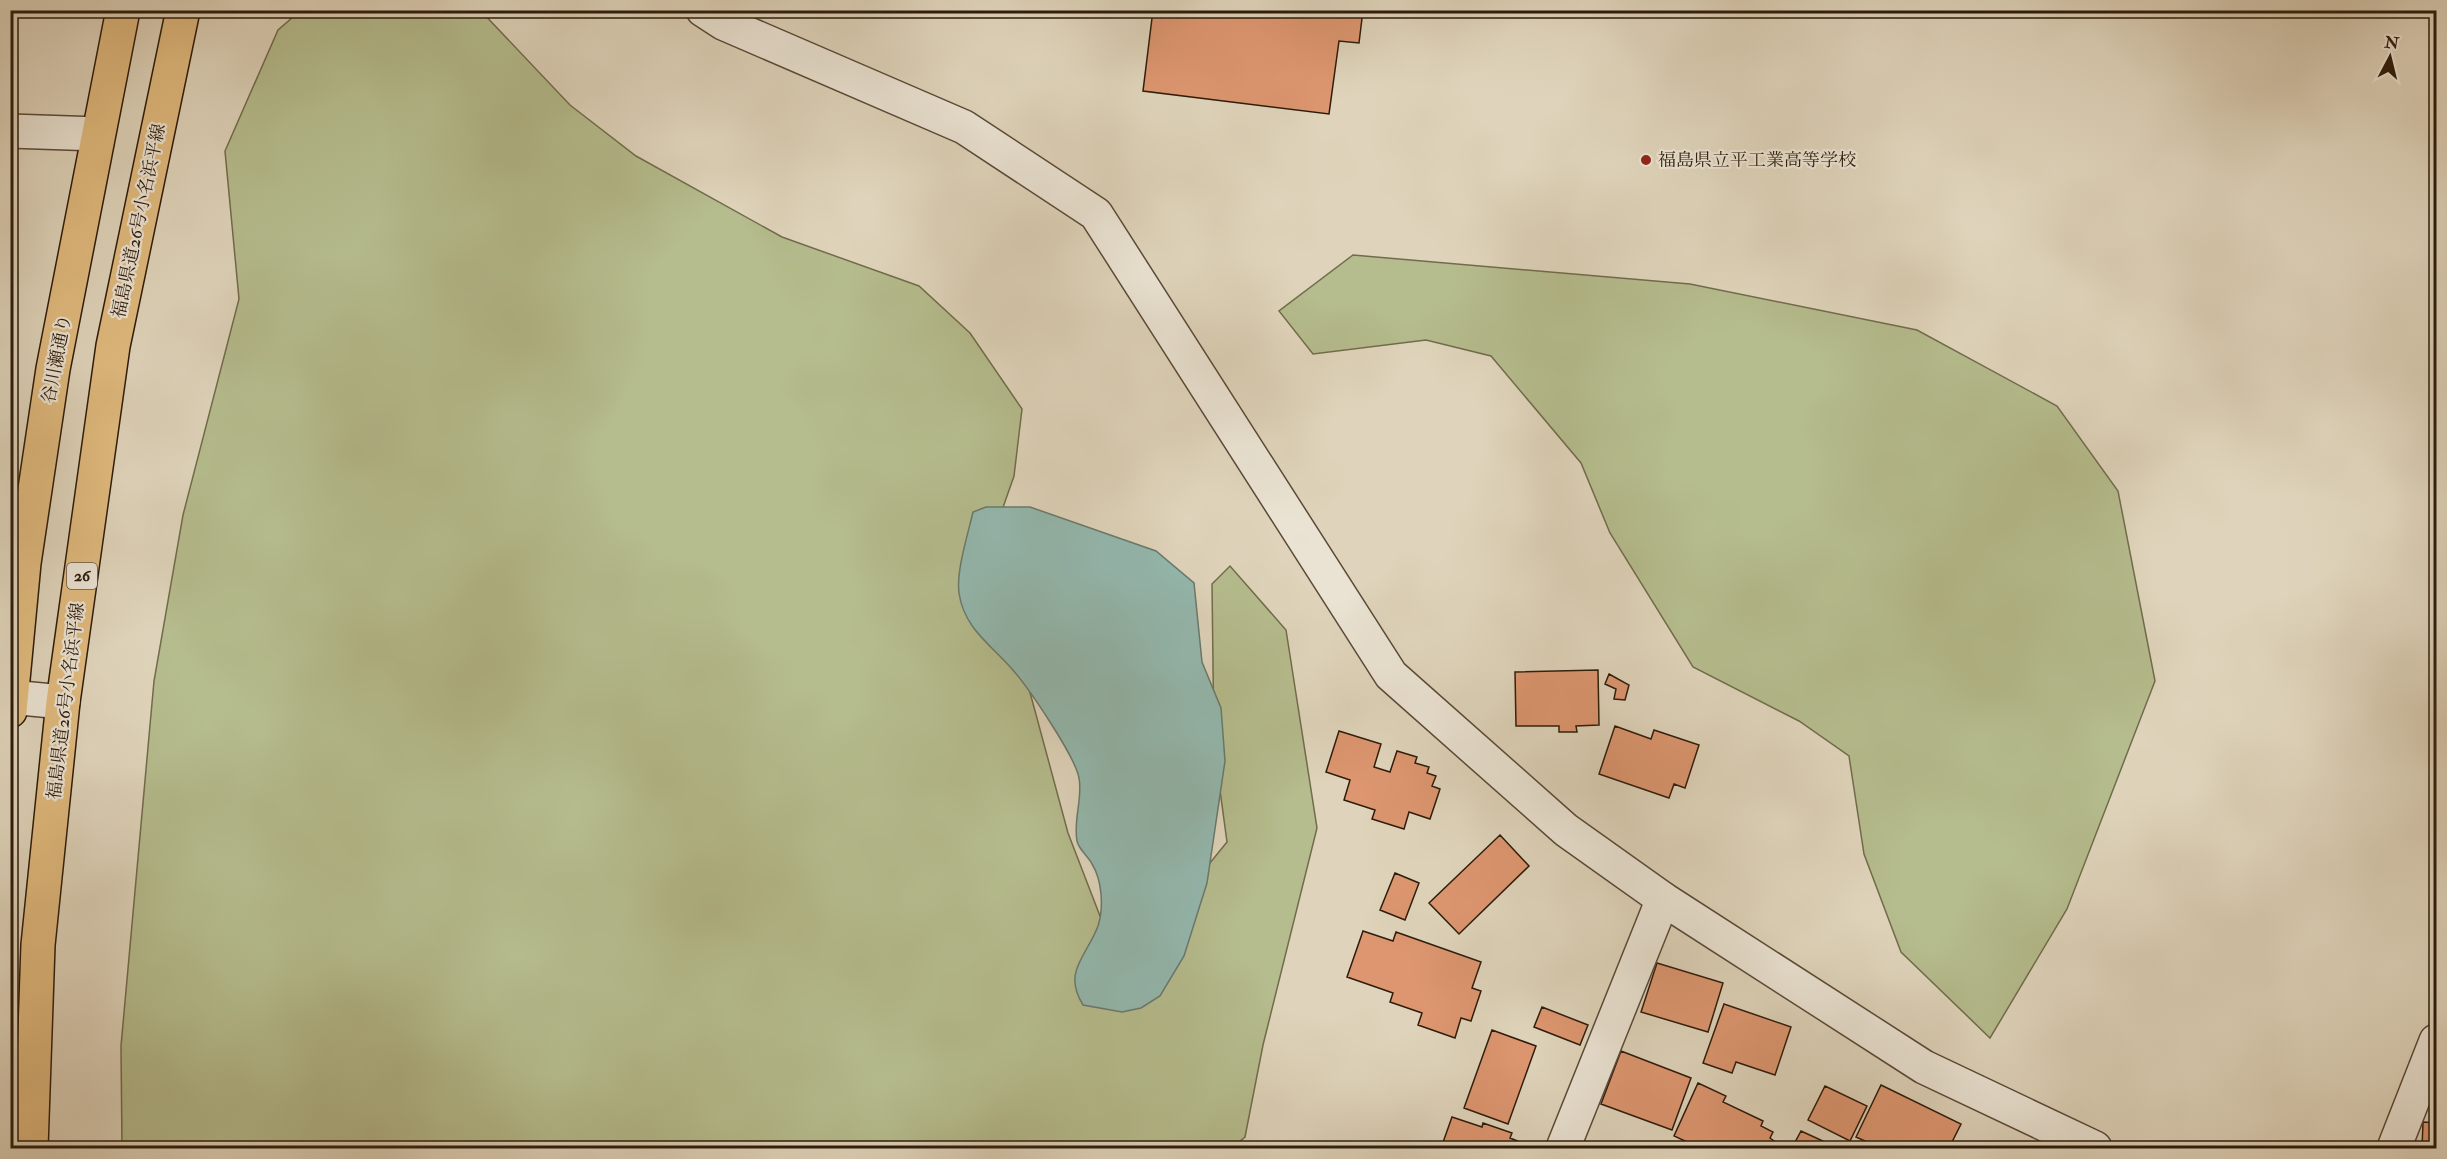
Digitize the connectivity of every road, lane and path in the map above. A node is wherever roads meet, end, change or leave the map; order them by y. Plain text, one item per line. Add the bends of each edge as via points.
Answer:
1 (123, 10) edge
2 (183, 10) edge
3 (703, 10) edge
4 (10, 131) edge
5 (98, 134) junction
6 (11, 702) edge
7 (63, 702) junction
8 (1663, 899) junction
9 (2433, 1060) edge
10 (31, 1149) edge
11 (1563, 1149) edge
12 (2095, 1149) edge
13 (2394, 1149) edge

1 - 5 main road, 谷川瀬通り
2 - 7 main road, 福島県道26号小名浜平線 / 26 via 113,346
3 - 8 street via 723,23 964,127 1096,214 1391,675 1566,830
4 - 5 street
5 - 6 main road, 谷川瀬通り via 50,392 24,563
6 - 7 street
7 - 10 main road, 福島県道26号小名浜平線 / 26 via 38,945
8 - 11 street
8 - 12 street via 1924,1067
9 - 13 street

